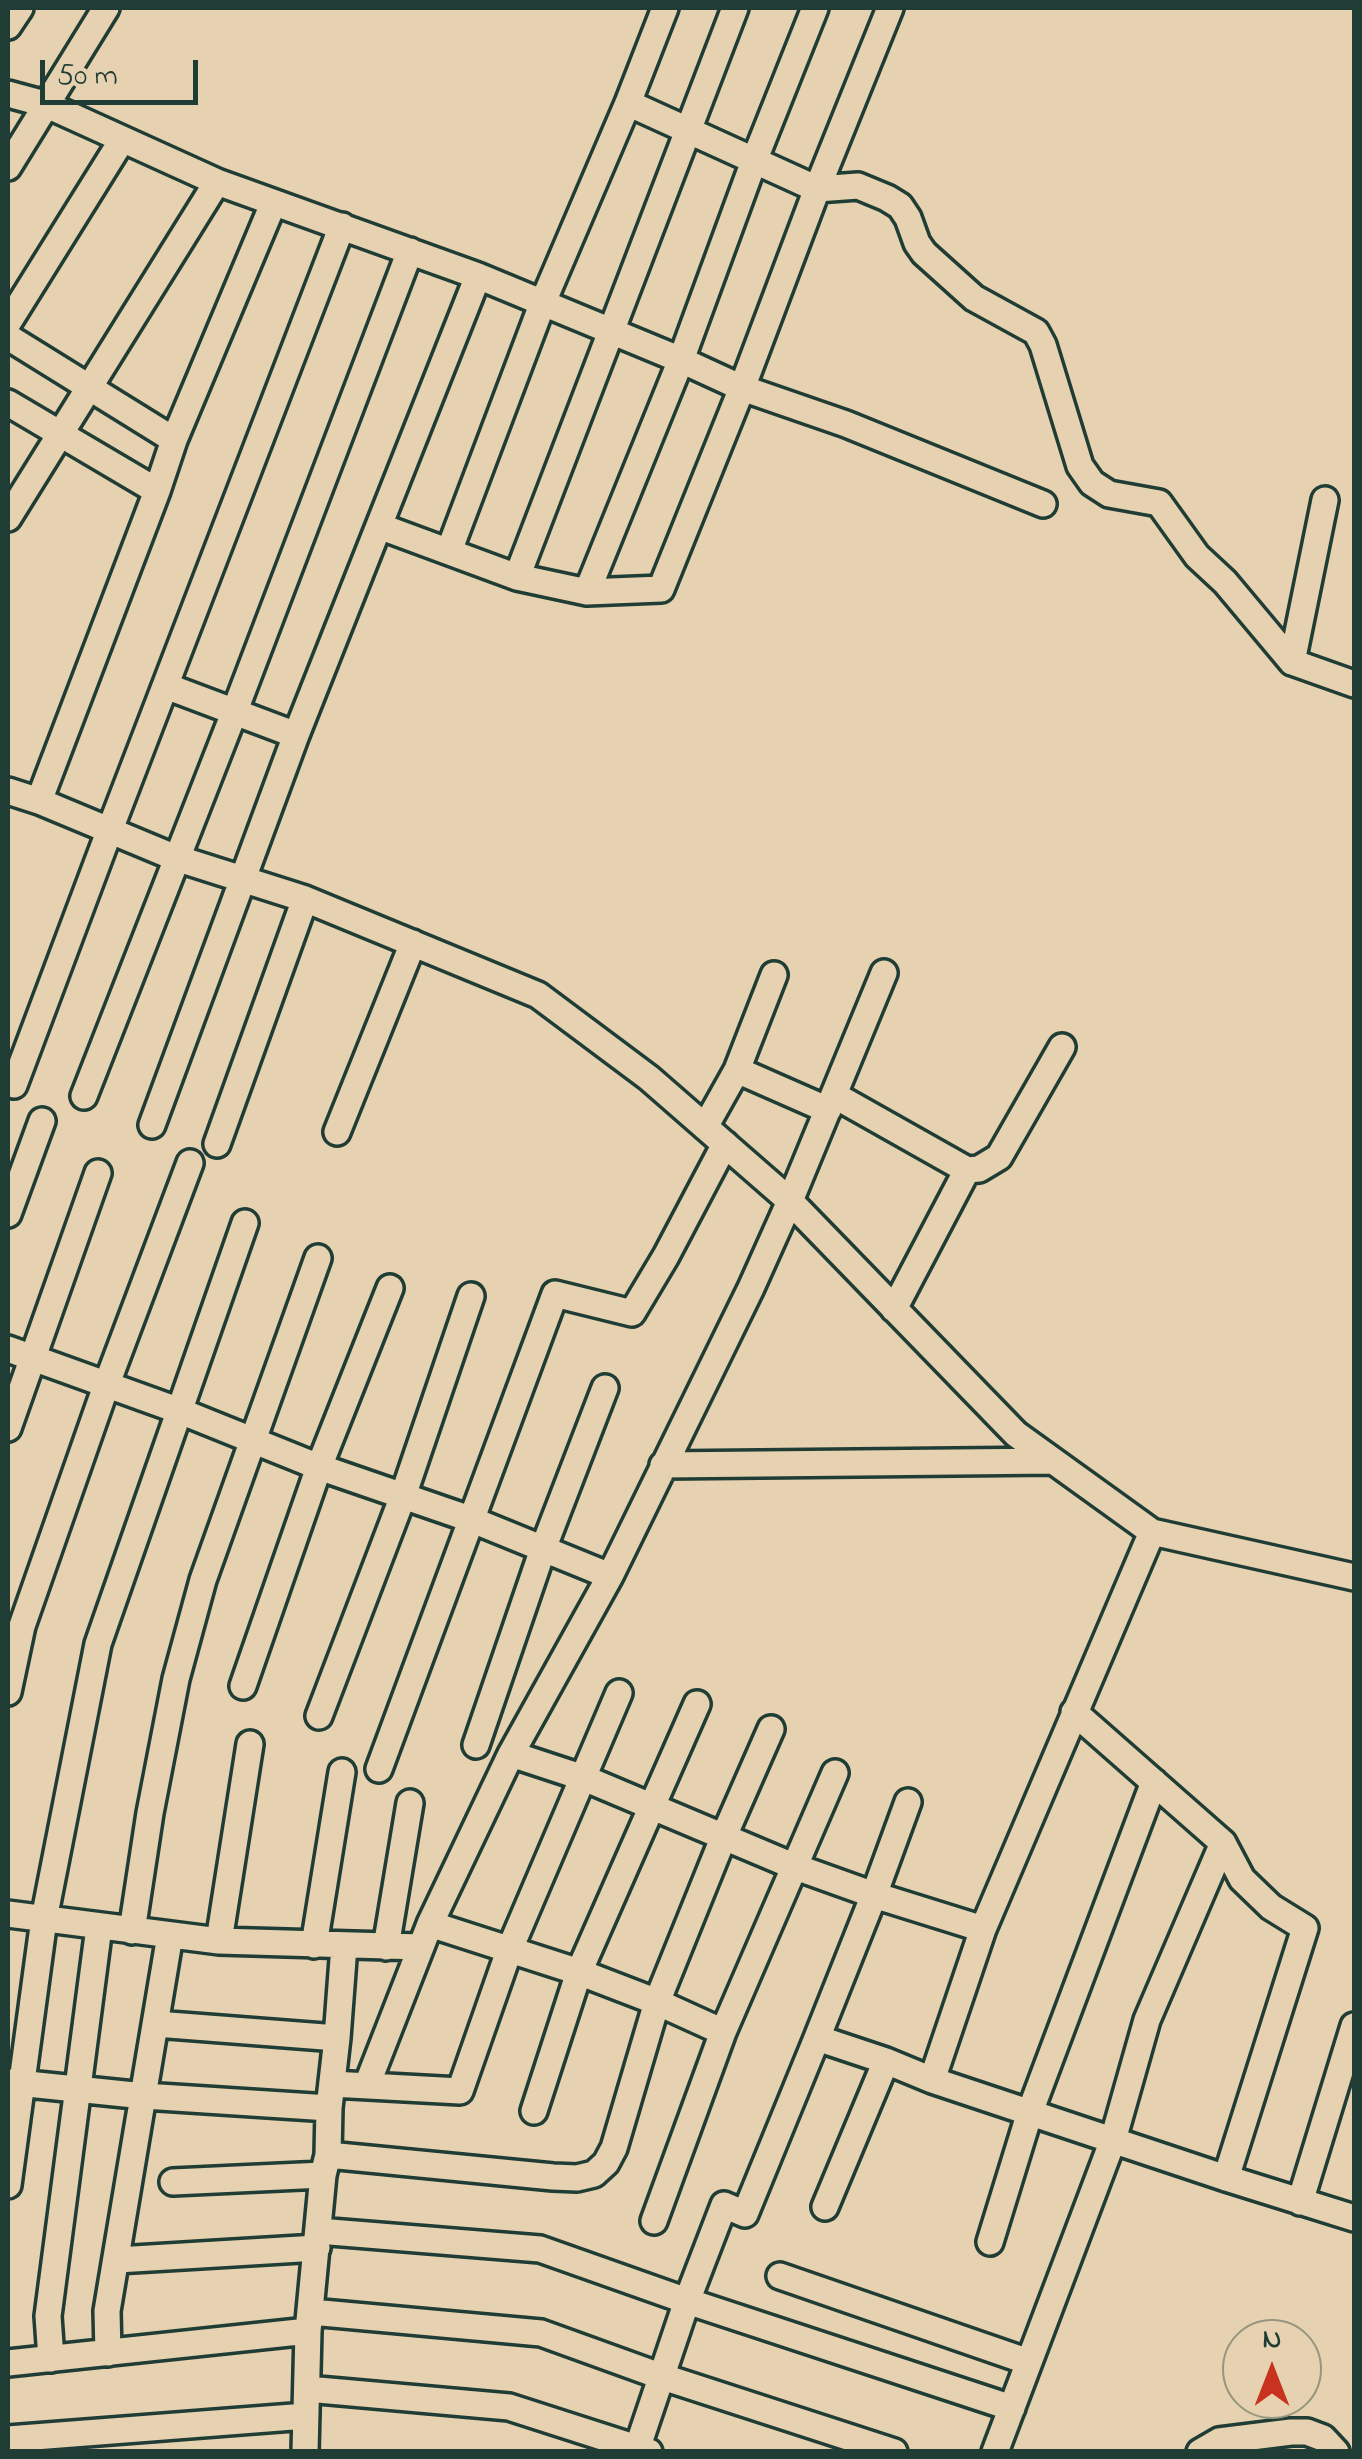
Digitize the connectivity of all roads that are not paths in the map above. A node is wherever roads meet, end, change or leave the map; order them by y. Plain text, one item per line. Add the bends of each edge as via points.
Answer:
1 (20, 8) edge
2 (106, 8) edge
3 (665, 8) edge
4 (735, 8) edge
5 (815, 8) edge
6 (890, 8) edge
7 (8, 26) edge
8 (8, 94) edge
9 (628, 103) junction
10 (45, 104) junction
11 (687, 129) junction
12 (122, 140) junction
13 (754, 161) junction
14 (8, 166) edge
15 (217, 182) junction
16 (816, 189) junction
17 (273, 204) junction
18 (342, 226) junction
19 (410, 251) junction
20 (478, 276) junction
21 (543, 302) junction
22 (8, 323) edge
23 (609, 332) junction
24 (8, 336) edge
25 (681, 360) junction
26 (88, 387) junction
27 (742, 388) junction
28 (8, 403) edge
29 (58, 434) junction
30 (174, 440) junction
31 (157, 491) junction
32 (1325, 500) dead end
33 (1043, 504) dead end
34 (8, 518) edge
35 (380, 526) junction
36 (450, 551) junction
37 (516, 577) junction
38 (587, 592) junction
39 (1292, 662) junction
40 (1354, 684) edge
41 (166, 686) junction
42 (234, 713) junction
43 (296, 734) junction
44 (8, 792) edge
45 (39, 801) junction
46 (109, 832) junction
47 (176, 858) junction
48 (244, 880) junction
49 (305, 899) junction
50 (413, 943) junction
51 (884, 973) dead end
52 (774, 976) dead end
53 (1062, 1048) dead end
54 (737, 1070) junction
55 (8, 1083) edge
56 (84, 1096) dead end
57 (831, 1102) junction
58 (42, 1121) dead end
59 (152, 1125) dead end
60 (337, 1132) dead end
61 (715, 1136) junction
62 (217, 1144) dead end
63 (190, 1163) dead end
64 (967, 1170) junction
65 (98, 1173) dead end
66 (790, 1201) junction
67 (8, 1214) edge
68 (246, 1222) dead end
69 (318, 1258) dead end
70 (390, 1288) dead end
71 (471, 1296) dead end
72 (894, 1309) junction
73 (8, 1349) edge
74 (32, 1358) junction
75 (106, 1386) junction
76 (605, 1388) dead end
77 (180, 1411) junction
78 (8, 1428) edge
79 (254, 1440) junction
80 (1054, 1461) junction
81 (663, 1465) junction
82 (319, 1467) junction
83 (403, 1496) junction
84 (470, 1518) junction
85 (1152, 1532) junction
86 (544, 1549) junction
87 (610, 1576) junction
88 (1354, 1577) edge
89 (243, 1686) dead end
90 (8, 1692) edge
91 (619, 1693) dead end
92 (697, 1704) dead end
93 (1074, 1712) junction
94 (319, 1716) dead end
95 (771, 1729) dead end
96 (250, 1744) dead end
97 (476, 1745) dead end
98 (511, 1754) junction
99 (379, 1769) dead end
100 (342, 1772) dead end
101 (835, 1773) dead end
102 (584, 1778) junction
103 (1154, 1782) junction
104 (410, 1802) dead end
105 (908, 1802) dead end
106 (654, 1806) junction
107 (724, 1836) junction
108 (1223, 1843) junction
109 (794, 1866) junction
110 (874, 1895) junction
111 (8, 1914) edge
112 (44, 1920) junction
113 (99, 1927) junction
114 (983, 1929) junction
115 (132, 1931) junction
116 (170, 1935) junction
117 (425, 1936) junction
118 (219, 1941) junction
119 (314, 1946) junction
120 (344, 1946) junction
121 (386, 1947) junction
122 (509, 1951) junction
123 (579, 1972) junction
124 (657, 2002) junction
125 (156, 2024) junction
126 (1354, 2026) edge
127 (723, 2032) junction
128 (337, 2038) junction
129 (817, 2038) junction
130 (886, 2060) junction
131 (932, 2080) junction
132 (14, 2083) edge
133 (367, 2086) junction
134 (78, 2089) junction
135 (144, 2096) junction
136 (330, 2096) junction
137 (534, 2111) dead end
138 (1030, 2112) junction
139 (1113, 2140) junction
140 (325, 2165) junction
141 (1226, 2178) junction
142 (173, 2182) dead end
143 (8, 2186) edge
144 (1300, 2202) junction
145 (825, 2207) dead end
146 (1354, 2218) edge
147 (654, 2220) dead end
148 (318, 2240) junction
149 (990, 2242) dead end
150 (117, 2260) junction
151 (780, 2276) dead end
152 (686, 2301) junction
153 (309, 2321) junction
154 (108, 2353) junction
155 (51, 2359) junction
156 (1029, 2362) junction
157 (8, 2363) edge
158 (660, 2376) junction
159 (307, 2389) junction
160 (1012, 2408) junction
161 (306, 2416) junction
162 (8, 2439) edge
163 (640, 2450) edge
164 (305, 2452) edge
165 (894, 2452) edge
166 (994, 2452) edge
167 (1200, 2452) edge
168 (1336, 2452) edge

1 - 7 street
2 - 10 street
3 - 9 street
4 - 11 street
5 - 13 street
6 - 16 street
8 - 10 street
9 - 11 street
9 - 21 street
10 - 12 street
10 - 14 street
11 - 13 street
11 - 23 street
12 - 15 street
12 - 22 street
13 - 16 street
13 - 25 street
15 - 17 street
15 - 26 street
16 - 27 street
16 - 39 street via 858,186 900,206 924,253 974,298 1036,332 1080,466 1092,483 1109,494 1159,502 1197,556
17 - 18 street
17 - 30 street
18 - 19 street
18 - 41 street
19 - 20 street
19 - 42 street
20 - 21 street
20 - 35 street
21 - 23 street
21 - 36 street
23 - 25 street
23 - 37 street
24 - 26 street
25 - 27 street
25 - 38 street
26 - 29 street
26 - 30 street
27 - 33 street
27 - 38 street via 661,589
28 - 29 street
29 - 31 street
29 - 34 street
30 - 31 street
31 - 45 street
32 - 39 street
35 - 36 street
35 - 43 street
36 - 37 street
37 - 38 street
39 - 40 street
41 - 42 street
41 - 46 street
42 - 43 street
42 - 47 street
43 - 48 street
44 - 45 street
45 - 46 street
46 - 47 street
46 - 55 street via 14,1085
47 - 48 street
47 - 56 street
48 - 49 street
48 - 59 street
49 - 50 street
49 - 62 street
50 - 60 street
50 - 61 street via 538,995
51 - 57 street
52 - 54 street
53 - 64 street via 999,1156
54 - 57 street
54 - 61 street
57 - 64 street
57 - 66 street
58 - 67 street
61 - 66 street
61 - 84 street via 666,1256 632,1313 554,1294
63 - 75 street
64 - 72 street
65 - 74 street
66 - 72 street
66 - 81 street
68 - 77 street
69 - 79 street
70 - 82 street
71 - 83 street
72 - 80 street via 1016,1434
73 - 74 street
74 - 75 street
74 - 78 street
75 - 77 street
75 - 90 street via 22,1626
76 - 86 street
77 - 79 street
77 - 112 street via 98,1644
79 - 82 street
79 - 115 street via 176,1678
80 - 81 street
80 - 85 street
81 - 87 street
82 - 83 street
82 - 89 street
83 - 84 street
83 - 94 street
84 - 86 street
84 - 99 street
85 - 88 street
85 - 93 street
86 - 87 street
86 - 97 street
87 - 98 street
91 - 102 street
92 - 106 street
93 - 103 street
93 - 114 street
95 - 107 street
96 - 118 street
98 - 102 street
98 - 117 street
100 - 119 street
101 - 109 street
102 - 106 street
102 - 122 street
103 - 108 street
103 - 138 street
104 - 121 street
105 - 110 street
106 - 107 street
106 - 123 street
107 - 109 street
107 - 124 street
108 - 139 street via 1147,2020
108 - 141 street via 1242,1879 1305,1928
109 - 110 street
109 - 127 street
110 - 114 street
110 - 129 street
111 - 112 street
112 - 113 street
112 - 132 street
113 - 115 street
113 - 134 street
114 - 131 street
115 - 116 street
116 - 118 street
116 - 125 street
117 - 121 street
117 - 122 street
117 - 133 street
118 - 119 street
119 - 120 street
120 - 121 street
120 - 128 street
122 - 123 street
122 - 133 street via 460,2091
123 - 124 street
123 - 137 street
124 - 127 street
124 - 140 street via 614,2148 594,2174 553,2178
125 - 128 street
125 - 135 street
126 - 144 street
127 - 147 street
128 - 136 street
129 - 130 street
129 - 152 street via 744,2214 724,2205
130 - 131 street
130 - 145 street
131 - 138 street
132 - 134 street
132 - 143 street
133 - 136 street
134 - 135 street
134 - 155 street via 48,2316
135 - 136 street
135 - 150 street
136 - 140 street
138 - 139 street
138 - 149 street
139 - 141 street
139 - 156 street
140 - 142 street
140 - 148 street
141 - 144 street
144 - 146 street
148 - 150 street
148 - 152 street via 540,2250
148 - 153 street
150 - 154 street via 107,2311
151 - 156 street
152 - 158 street
152 - 160 street
153 - 154 street
153 - 158 street via 542,2332
153 - 159 street
154 - 155 street
155 - 157 street
156 - 160 street
158 - 163 street
158 - 165 street
159 - 161 street
159 - 163 street via 509,2407
160 - 166 street
161 - 162 street
161 - 164 street
167 - 168 street via 1219,2442 1290,2432 1323,2438

